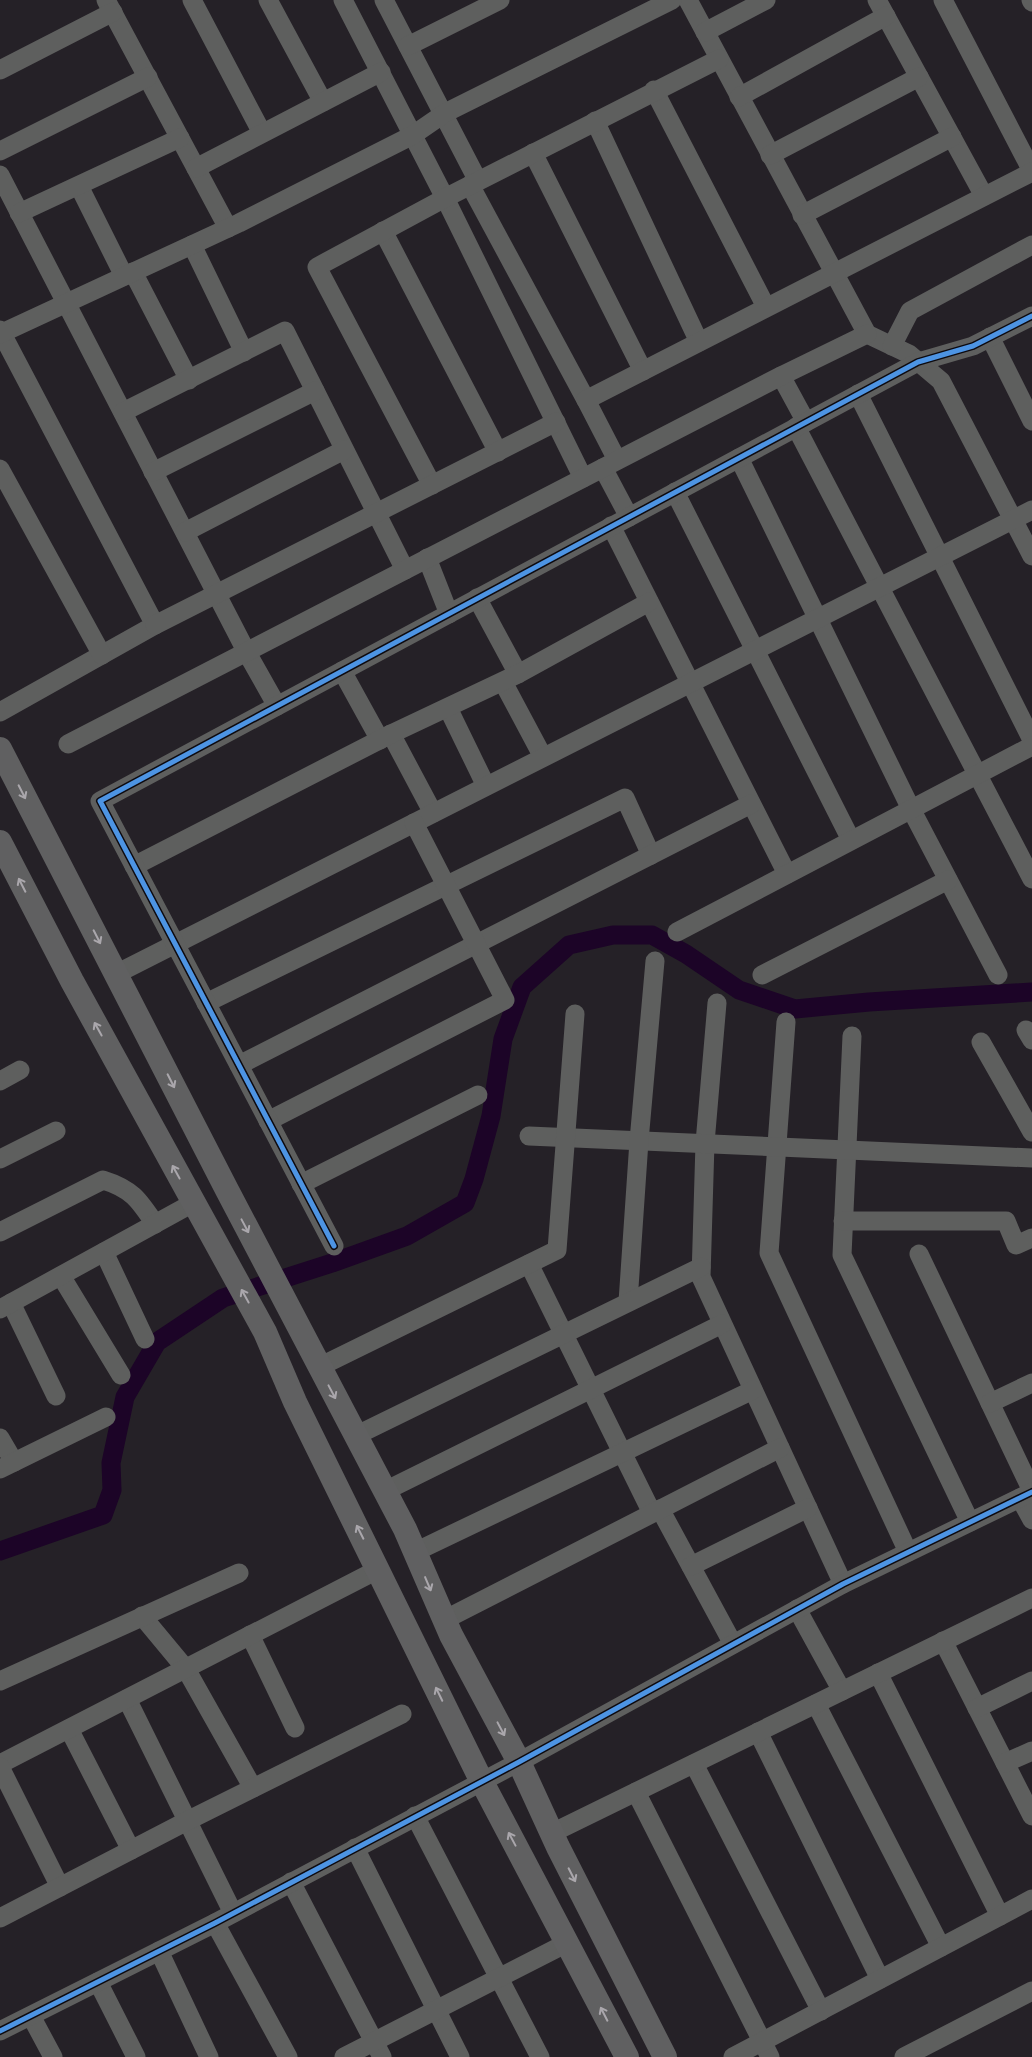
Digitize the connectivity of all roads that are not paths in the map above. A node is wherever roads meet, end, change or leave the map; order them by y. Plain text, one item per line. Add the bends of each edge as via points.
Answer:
1 (192, 0) edge
2 (268, 0) edge
3 (343, 0) edge
4 (384, 0) edge
5 (500, 0) edge
6 (672, 0) edge
7 (688, 0) edge
8 (766, 0) edge
9 (943, 0) edge
10 (109, 6) edge
11 (467, 7) edge
12 (881, 8) edge
13 (705, 32) junction
14 (408, 46) junction
15 (719, 59) junction
16 (0, 70) edge
17 (381, 72) junction
18 (148, 77) junction
19 (920, 77) junction
20 (654, 90) junction
21 (739, 97) junction
22 (323, 102) junction
23 (444, 113) junction
24 (595, 121) junction
25 (262, 134) junction
26 (413, 135) junction
27 (952, 136) junction
28 (180, 138) junction
29 (0, 151) edge
30 (533, 153) junction
31 (770, 155) junction
32 (196, 168) junction
33 (1032, 171) edge
34 (0, 175) edge
35 (474, 183) junction
36 (79, 186) junction
37 (984, 196) junction
38 (445, 198) junction
39 (19, 213) junction
40 (802, 215) junction
41 (228, 228) junction
42 (383, 231) junction
43 (192, 244) junction
44 (1032, 245) edge
45 (128, 274) junction
46 (834, 274) junction
47 (65, 303) junction
48 (766, 307) junction
49 (1032, 316) edge
50 (1, 332) edge
51 (867, 334) junction
52 (990, 337) junction
53 (699, 342) junction
54 (892, 346) junction
55 (244, 352) junction
56 (918, 362) junction
57 (643, 371) junction
58 (781, 376) junction
59 (189, 380) junction
60 (315, 391) junction
61 (858, 394) junction
62 (586, 400) junction
63 (123, 412) junction
64 (1032, 421) edge
65 (556, 422) junction
66 (801, 424) junction
67 (344, 450) junction
68 (498, 452) junction
69 (739, 458) junction
70 (610, 464) junction
71 (0, 469) edge
72 (154, 472) junction
73 (583, 478) junction
74 (432, 485) junction
75 (675, 492) junction
76 (1032, 510) edge
77 (376, 514) junction
78 (629, 517) junction
79 (1012, 520) junction
80 (611, 526) junction
81 (185, 532) junction
82 (940, 556) junction
83 (1032, 556) edge
84 (427, 558) junction
85 (405, 570) junction
86 (880, 587) junction
87 (217, 594) junction
88 (477, 598) junction
89 (649, 602) junction
90 (449, 614) junction
91 (817, 618) junction
92 (156, 625) junction
93 (755, 650) junction
94 (246, 651) junction
95 (102, 655) junction
96 (342, 671) junction
97 (510, 678) junction
98 (690, 682) junction
99 (277, 706) junction
100 (448, 708) junction
101 (0, 712) edge
102 (386, 737) junction
103 (1032, 740) edge
104 (68, 744) dead end
105 (1032, 746) edge
106 (0, 749) edge
107 (543, 758) junction
108 (978, 774) junction
109 (486, 786) junction
110 (751, 804) junction
111 (911, 809) junction
112 (433, 813) junction
113 (414, 823) junction
114 (851, 840) junction
115 (0, 842) edge
116 (651, 855) junction
117 (134, 866) junction
118 (787, 874) junction
119 (1032, 879) edge
120 (948, 880) junction
121 (446, 885) junction
122 (677, 932) dead end
123 (176, 944) junction
124 (476, 944) junction
125 (655, 961) dead end
126 (116, 974) junction
127 (762, 975) dead end
128 (998, 975) dead end
129 (206, 1002) junction
130 (717, 1002) dead end
131 (575, 1014) dead end
132 (786, 1022) dead end
133 (852, 1036) dead end
134 (982, 1042) dead end
135 (239, 1065) junction
136 (20, 1070) dead end
137 (0, 1080) edge
138 (478, 1095) dead end
139 (268, 1121) junction
140 (56, 1131) dead end
141 (1032, 1132) edge
142 (529, 1136) dead end
143 (566, 1138) junction
144 (639, 1141) junction
145 (705, 1144) junction
146 (777, 1146) junction
147 (846, 1150) junction
148 (1032, 1158) edge
149 (0, 1159) edge
150 (301, 1184) junction
151 (193, 1203) junction
152 (844, 1221) junction
153 (155, 1224) junction
154 (0, 1232) edge
155 (1032, 1238) edge
156 (334, 1246) dead end
157 (104, 1252) junction
158 (919, 1254) dead end
159 (528, 1264) junction
160 (701, 1267) junction
161 (61, 1276) junction
162 (628, 1302) junction
163 (6, 1306) edge
164 (722, 1324) junction
165 (563, 1334) junction
166 (145, 1339) dead end
167 (319, 1366) junction
168 (121, 1375) dead end
169 (1032, 1382) edge
170 (591, 1389) junction
171 (753, 1390) junction
172 (56, 1396) dead end
173 (990, 1403) junction
174 (106, 1417) dead end
175 (356, 1436) junction
176 (0, 1438) edge
177 (780, 1448) junction
178 (622, 1453) junction
179 (7, 1465) edge
180 (385, 1491) junction
181 (1028, 1494) edge
182 (808, 1508) junction
183 (656, 1511) junction
184 (1032, 1520) edge
185 (970, 1522) junction
186 (415, 1552) junction
187 (908, 1552) junction
188 (691, 1566) junction
189 (379, 1569) junction
190 (239, 1572) dead end
191 (843, 1584) junction
192 (1032, 1598) edge
193 (797, 1609) junction
194 (142, 1616) junction
195 (444, 1620) junction
196 (250, 1635) junction
197 (943, 1642) junction
198 (733, 1644) junction
199 (186, 1669) junction
200 (878, 1673) junction
201 (0, 1681) edge
202 (1032, 1681) edge
203 (842, 1691) junction
204 (126, 1700) junction
205 (816, 1704) junction
206 (977, 1708) junction
207 (402, 1714) dead end
208 (294, 1728) dead end
209 (69, 1729) junction
210 (758, 1732) junction
211 (1032, 1751) edge
212 (519, 1762) junction
213 (1005, 1763) junction
214 (694, 1764) junction
215 (0, 1765) edge
216 (482, 1782) junction
217 (252, 1788) junction
218 (636, 1792) junction
219 (415, 1816) junction
220 (1032, 1816) edge
221 (187, 1821) junction
222 (552, 1833) junction
223 (355, 1848) junction
224 (131, 1850) junction
225 (292, 1882) junction
226 (60, 1887) junction
227 (1029, 1906) edge
228 (233, 1913) junction
229 (1, 1915) edge
230 (1000, 1916) junction
231 (215, 1923) junction
232 (568, 1943) junction
233 (941, 1947) junction
234 (159, 1951) junction
235 (499, 1978) junction
236 (880, 1979) junction
237 (98, 1982) junction
238 (1032, 1991) edge
239 (436, 2010) junction
240 (821, 2011) junction
241 (31, 2016) junction
242 (0, 2031) edge
243 (378, 2049) edge
244 (766, 2049) edge
245 (53, 2057) edge
246 (136, 2057) edge
247 (209, 2057) edge
248 (288, 2057) edge
249 (344, 2057) edge
250 (460, 2057) edge
251 (540, 2057) edge
252 (627, 2057) edge
253 (665, 2057) edge
254 (734, 2057) edge
255 (904, 2057) edge

1 - 25 street
2 - 22 street
3 - 17 street
4 - 14 street
5 - 11 street
6 - 23 street
7 - 13 street
8 - 13 street
9 - 33 street
10 - 16 street
10 - 18 street
11 - 14 street
12 - 19 street
12 - 21 street
13 - 15 street
14 - 23 street
15 - 20 street
15 - 21 street
17 - 22 street
17 - 26 street
18 - 28 street
18 - 29 street
19 - 27 street
19 - 31 street
20 - 24 street
20 - 48 street
21 - 31 street
22 - 25 street
23 - 26 street
23 - 35 street
24 - 30 street
24 - 53 street
25 - 32 street
26 - 38 street
26 - 41 street
27 - 37 street
27 - 40 street
28 - 32 street
28 - 36 street
30 - 35 street
30 - 57 street
31 - 40 street
32 - 41 street
33 - 37 street
34 - 39 street
35 - 38 street
35 - 62 street
36 - 39 street
36 - 45 street
37 - 46 street
38 - 42 street
38 - 65 street
39 - 47 street
40 - 46 street
41 - 43 street
42 - 68 street
42 - 74 street via 317,267
43 - 45 street
43 - 55 street
44 - 54 street via 910,311
45 - 47 street
45 - 59 street
46 - 48 street
46 - 51 street
47 - 50 street
47 - 63 street
48 - 53 street
49 - 52 street
50 - 92 street
51 - 54 street
51 - 58 street
52 - 56 street via 973,346
52 - 64 street
53 - 57 street
54 - 56 street
55 - 59 street
55 - 60 street via 284,331
56 - 61 street
56 - 79 street via 941,381
57 - 62 street
58 - 66 street
58 - 70 street
59 - 63 street
60 - 67 street
60 - 72 street
61 - 66 street
61 - 82 street
62 - 70 street
63 - 72 street
65 - 68 street
65 - 73 street
66 - 69 street
66 - 86 street
67 - 77 street
67 - 81 street
68 - 74 street
69 - 75 street
69 - 91 street
70 - 73 street
70 - 78 street
71 - 95 street
72 - 81 street
73 - 84 street
74 - 77 street
75 - 78 street
75 - 93 street
76 - 79 street
77 - 85 street
77 - 87 street
78 - 80 street
79 - 82 street
79 - 83 street
80 - 88 street
80 - 89 street
81 - 87 street
82 - 86 street
82 - 103 street
84 - 85 street
84 - 90 street
85 - 94 street
86 - 91 street
86 - 108 street
87 - 92 street
87 - 94 street
88 - 90 street
88 - 97 street
89 - 97 street
89 - 98 street
90 - 96 street
91 - 93 street
91 - 111 street
92 - 95 street
93 - 98 street
93 - 114 street
94 - 99 street
94 - 104 street
95 - 101 street
96 - 99 street
96 - 102 street
97 - 100 street
97 - 107 street
98 - 107 street
98 - 110 street
99 - 117 street via 100,801
100 - 102 street
100 - 109 street
102 - 112 street
102 - 117 street
105 - 108 street
106 -> 126 main road
107 - 109 street
108 - 111 street
108 - 119 street
109 - 112 street
110 - 116 street
110 - 118 street
111 - 114 street
111 - 120 street
112 - 113 street
113 - 121 street
113 - 123 street
114 - 118 street
151 -> 115 main road via 72,982
116 - 121 street via 624,798
116 - 124 street
117 - 123 street
118 - 122 street
120 - 127 street
120 - 128 street
121 - 124 street
121 - 129 street
123 - 126 street
123 - 129 street
124 - 135 street
124 - 139 street via 505,1000
125 - 144 street
126 -> 167 main road
129 - 135 street
130 - 145 street
131 - 143 street
132 - 146 street
133 - 147 street
134 - 141 street
135 - 139 street
136 - 137 street
138 - 150 street
139 - 150 street
140 - 149 street
142 - 143 street
143 - 144 street
143 - 159 street via 558,1250
144 - 145 street
144 - 162 street
145 - 146 street
145 - 160 street
146 - 147 street
146 - 187 street via 769,1253
147 - 148 street
147 - 152 street
150 - 156 street
151 - 153 street
189 -> 151 main road via 295,1402 265,1332
152 - 155 street via 1006,1221 1016,1245
152 - 185 street via 842,1255
153 - 154 street via 138,1198 121,1185 103,1180
153 - 157 street
157 - 161 street
157 - 166 street
158 - 173 street
159 - 165 street
159 - 167 street
160 - 162 street
160 - 164 street via 701,1277
161 - 163 street
161 - 168 street
162 - 165 street
163 - 172 street
164 - 170 street
164 - 171 street
165 - 170 street
165 - 175 street
167 -> 175 main road
169 - 173 street
170 - 178 street
170 - 180 street
171 - 177 street
171 - 178 street
173 - 181 street
174 - 179 street
175 - 180 main road
176 - 179 street
177 - 182 street
177 - 183 street
178 - 183 street
178 - 186 street
180 - 186 main road
181 - 184 street
181 - 185 street
182 - 188 street
182 - 191 street
183 - 188 street
183 - 195 street
185 - 187 street
186 -> 195 main road
187 - 191 street
188 - 198 street
189 - 196 street
216 -> 189 main road
190 - 194 street
191 - 193 street
192 - 197 street
193 - 198 street
193 - 203 street
194 - 199 street
194 - 201 street
195 -> 212 main road
196 - 199 street
196 - 208 street
197 - 200 street
197 - 206 street
198 - 212 street
199 - 204 street
199 - 217 street
200 - 203 street
200 - 230 street
202 - 206 street
203 - 205 street
204 - 209 street
204 - 221 street
205 - 210 street
205 - 233 street
206 - 213 street
207 - 217 street
209 - 215 street
209 - 224 street
210 - 214 street
210 - 236 street
211 - 213 street
212 - 216 street
212 - 222 main road
213 - 220 street
214 - 218 street
214 - 240 street
215 - 226 street
216 - 219 street
232 -> 216 main road
217 - 221 street
218 - 222 street
218 - 244 street
219 - 223 street
219 - 235 street
221 - 224 street
221 - 228 street
222 -> 253 main road
223 - 225 street
223 - 239 street
224 - 226 street
225 - 228 street
225 - 243 street
226 - 229 street
227 - 230 street
228 - 231 street
230 - 233 street
231 - 234 street
231 - 248 street
232 - 235 street
252 -> 232 main road
233 - 236 street
234 - 237 street
234 - 247 street
235 - 239 street
235 - 251 street
236 - 240 street
237 - 241 street
237 - 246 street
238 - 255 street
239 - 243 street
239 - 250 street
240 - 244 street
241 - 242 street
241 - 245 street
243 - 249 street
244 - 254 street

